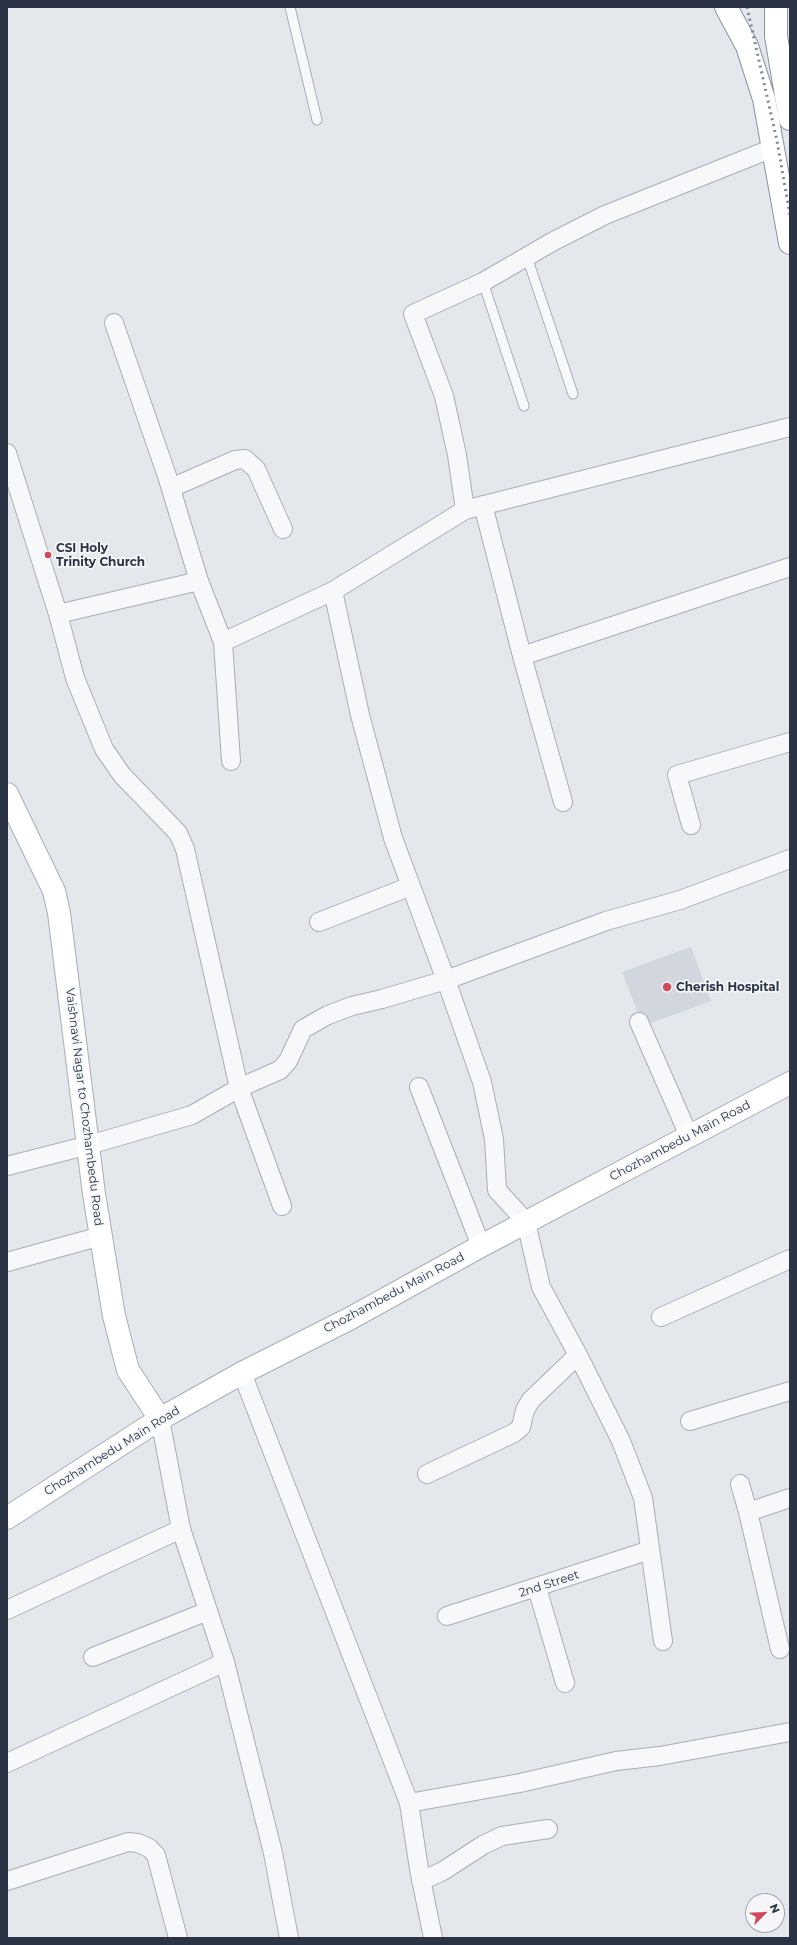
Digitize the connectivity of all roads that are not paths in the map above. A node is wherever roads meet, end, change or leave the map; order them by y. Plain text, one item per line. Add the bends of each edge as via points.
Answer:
1 (290, 7) edge
2 (726, 7) edge
3 (776, 7) edge
4 (776, 36) junction
5 (747, 46) junction
6 (790, 119) edge
7 (317, 120) dead end
8 (773, 148) junction
9 (790, 243) edge
10 (527, 257) junction
11 (483, 282) junction
12 (114, 323) dead end
13 (573, 394) dead end
14 (524, 406) dead end
15 (790, 427) edge
16 (7, 453) edge
17 (171, 488) junction
18 (483, 505) junction
19 (465, 510) junction
20 (283, 529) dead end
21 (790, 567) edge
22 (199, 581) junction
23 (333, 591) junction
24 (58, 614) junction
25 (224, 642) junction
26 (522, 656) junction
27 (790, 742) edge
28 (232, 761) dead end
29 (9, 801) edge
30 (563, 802) dead end
31 (692, 825) dead end
32 (790, 859) edge
33 (411, 886) junction
34 (319, 922) dead end
35 (446, 980) junction
36 (639, 1022) dead end
37 (790, 1083) edge
38 (419, 1087) dead end
39 (239, 1088) junction
40 (689, 1136) junction
41 (89, 1145) junction
42 (7, 1166) edge
43 (282, 1206) dead end
44 (526, 1222) junction
45 (101, 1236) junction
46 (481, 1246) junction
47 (790, 1259) edge
48 (7, 1262) edge
49 (661, 1317) dead end
50 (578, 1355) junction
51 (242, 1373) junction
52 (790, 1391) edge
53 (160, 1419) junction
54 (690, 1421) dead end
55 (427, 1474) dead end
56 (740, 1484) dead end
57 (790, 1498) edge
58 (748, 1512) junction
59 (7, 1518) edge
60 (181, 1529) junction
61 (650, 1550) junction
62 (537, 1588) junction
63 (7, 1610) edge
64 (208, 1610) junction
65 (447, 1616) dead end
66 (663, 1641) dead end
67 (780, 1649) dead end
68 (93, 1657) dead end
69 (225, 1662) junction
70 (565, 1683) dead end
71 (790, 1732) edge
72 (7, 1763) edge
73 (409, 1803) junction
74 (548, 1829) dead end
75 (421, 1881) junction
76 (7, 1882) edge
77 (178, 1938) edge
78 (287, 1938) edge
79 (433, 1938) edge

1 - 7 lane
2 - 5 main road
3 - 4 main road
4 - 5 main road
4 - 6 main road
5 - 8 main road via 764,99
8 - 9 main road
8 - 10 street via 605,215
10 - 11 street
10 - 13 lane
11 - 14 lane
11 - 19 street via 413,314 444,396 457,455
12 - 17 street
15 - 18 street
16 - 24 street
17 - 20 street via 235,460 245,459 256,468
17 - 22 street
18 - 19 street
18 - 26 street
19 - 23 street
21 - 26 street
22 - 24 street
22 - 25 street
23 - 25 street
23 - 33 street via 360,715 393,838
24 - 39 street via 75,678 104,749 122,775 178,833 185,848
25 - 28 street
26 - 30 street
27 - 31 street via 677,775
29 - 41 main road, Vaishnavi Nagar to Chozhambedu Road via 54,891
32 - 35 street via 680,900 606,921
33 - 34 street
33 - 35 street
35 - 39 street via 328,1015 303,1029 288,1061 280,1070
35 - 44 street via 482,1082 494,1139 497,1190
36 - 40 street
37 - 40 main road, Chozhambedu Main Road
38 - 46 street
39 - 41 street via 192,1115
39 - 43 street
40 - 44 main road, Chozhambedu Main Road
41 - 42 street
41 - 45 main road, Vaishnavi Nagar to Chozhambedu Road
44 - 46 main road, Chozhambedu Main Road
44 - 50 street via 541,1287
45 - 48 street
45 - 53 main road, Vaishnavi Nagar to Chozhambedu Road via 114,1316 128,1370
46 - 51 main road, Chozhambedu Main Road via 351,1318
47 - 49 street
50 - 55 street via 531,1400 525,1410 521,1427 514,1433
50 - 61 street via 621,1441 643,1498
51 - 53 main road, Chozhambedu Main Road
51 - 73 street
52 - 54 street
53 - 59 main road, Chozhambedu Main Road
53 - 60 street
56 - 58 street
57 - 58 street
58 - 67 street
60 - 63 street
60 - 64 street
61 - 62 street, 2nd Street
61 - 66 street
62 - 65 street, 2nd Street
62 - 70 street
64 - 68 street
64 - 69 street
69 - 72 street
69 - 78 street via 273,1853
71 - 73 street via 660,1756 616,1761 520,1783
73 - 75 street
74 - 75 street via 502,1836
75 - 79 street
76 - 77 street via 128,1842 138,1843 156,1855

